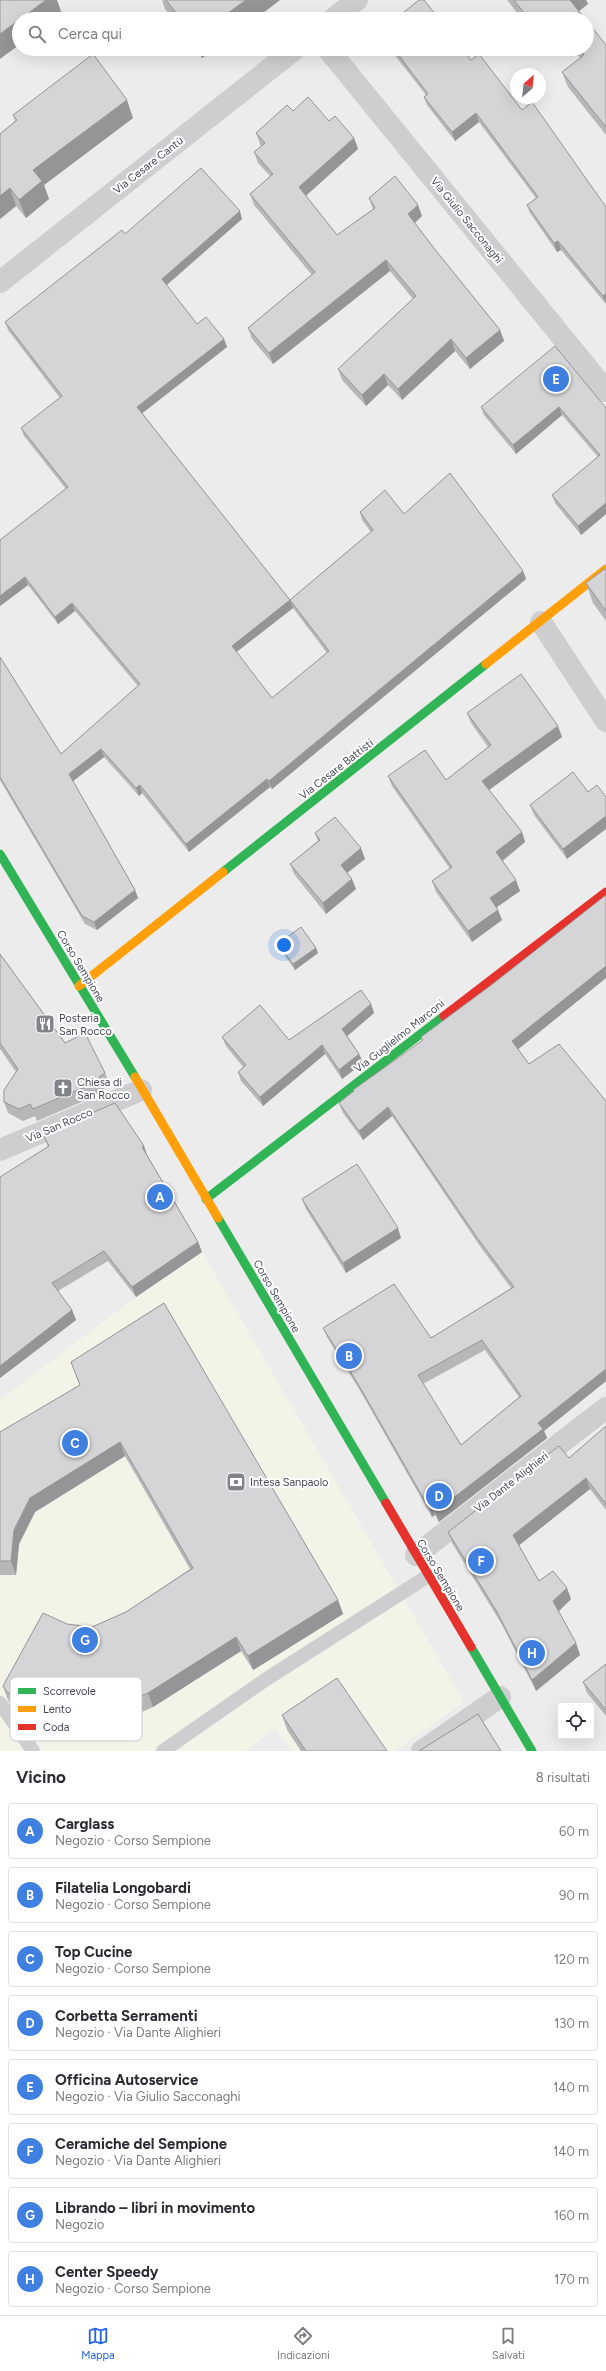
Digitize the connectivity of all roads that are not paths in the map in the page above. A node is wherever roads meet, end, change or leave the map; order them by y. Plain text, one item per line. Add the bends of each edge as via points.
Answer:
1 (356, 0) edge
2 (341, 12) edge
3 (286, 56) edge
4 (334, 56) edge
5 (0, 282) edge
6 (606, 391) edge
7 (606, 569) edge
8 (541, 622) junction
9 (606, 721) edge
10 (0, 854) edge
11 (606, 892) edge
12 (79, 986) junction
13 (141, 1090) junction
14 (0, 1150) edge
15 (206, 1198) junction
16 (606, 1408) edge
17 (416, 1555) junction
18 (428, 1576) junction
19 (500, 1697) junction
20 (0, 1703) edge
21 (10, 1718) edge
22 (25, 1741) edge
23 (32, 1751) edge
24 (163, 1751) edge
25 (422, 1751) edge
26 (532, 1751) edge

1 - 2 street
3 - 5 street, Via Cesare Cantù
4 - 6 street, Via Giulio Sacconaghi
7 - 8 street, Via Cesare Battisti
8 - 9 street
8 - 12 street, Via Cesare Battisti
10 - 12 street, Corso Sempione
11 - 15 street, Via Guglielmo Marconi
12 - 13 street, Corso Sempione
13 - 14 street, Via San Rocco
13 - 15 street, Corso Sempione
15 - 17 street, Corso Sempione
16 - 17 street, Via Dante Alighieri
17 - 18 street, Corso Sempione
18 - 19 street, Corso Sempione
18 - 24 lane via 265,1680
19 - 25 street
19 - 26 street, Corso Sempione
20 - 21 lane
22 - 23 lane

